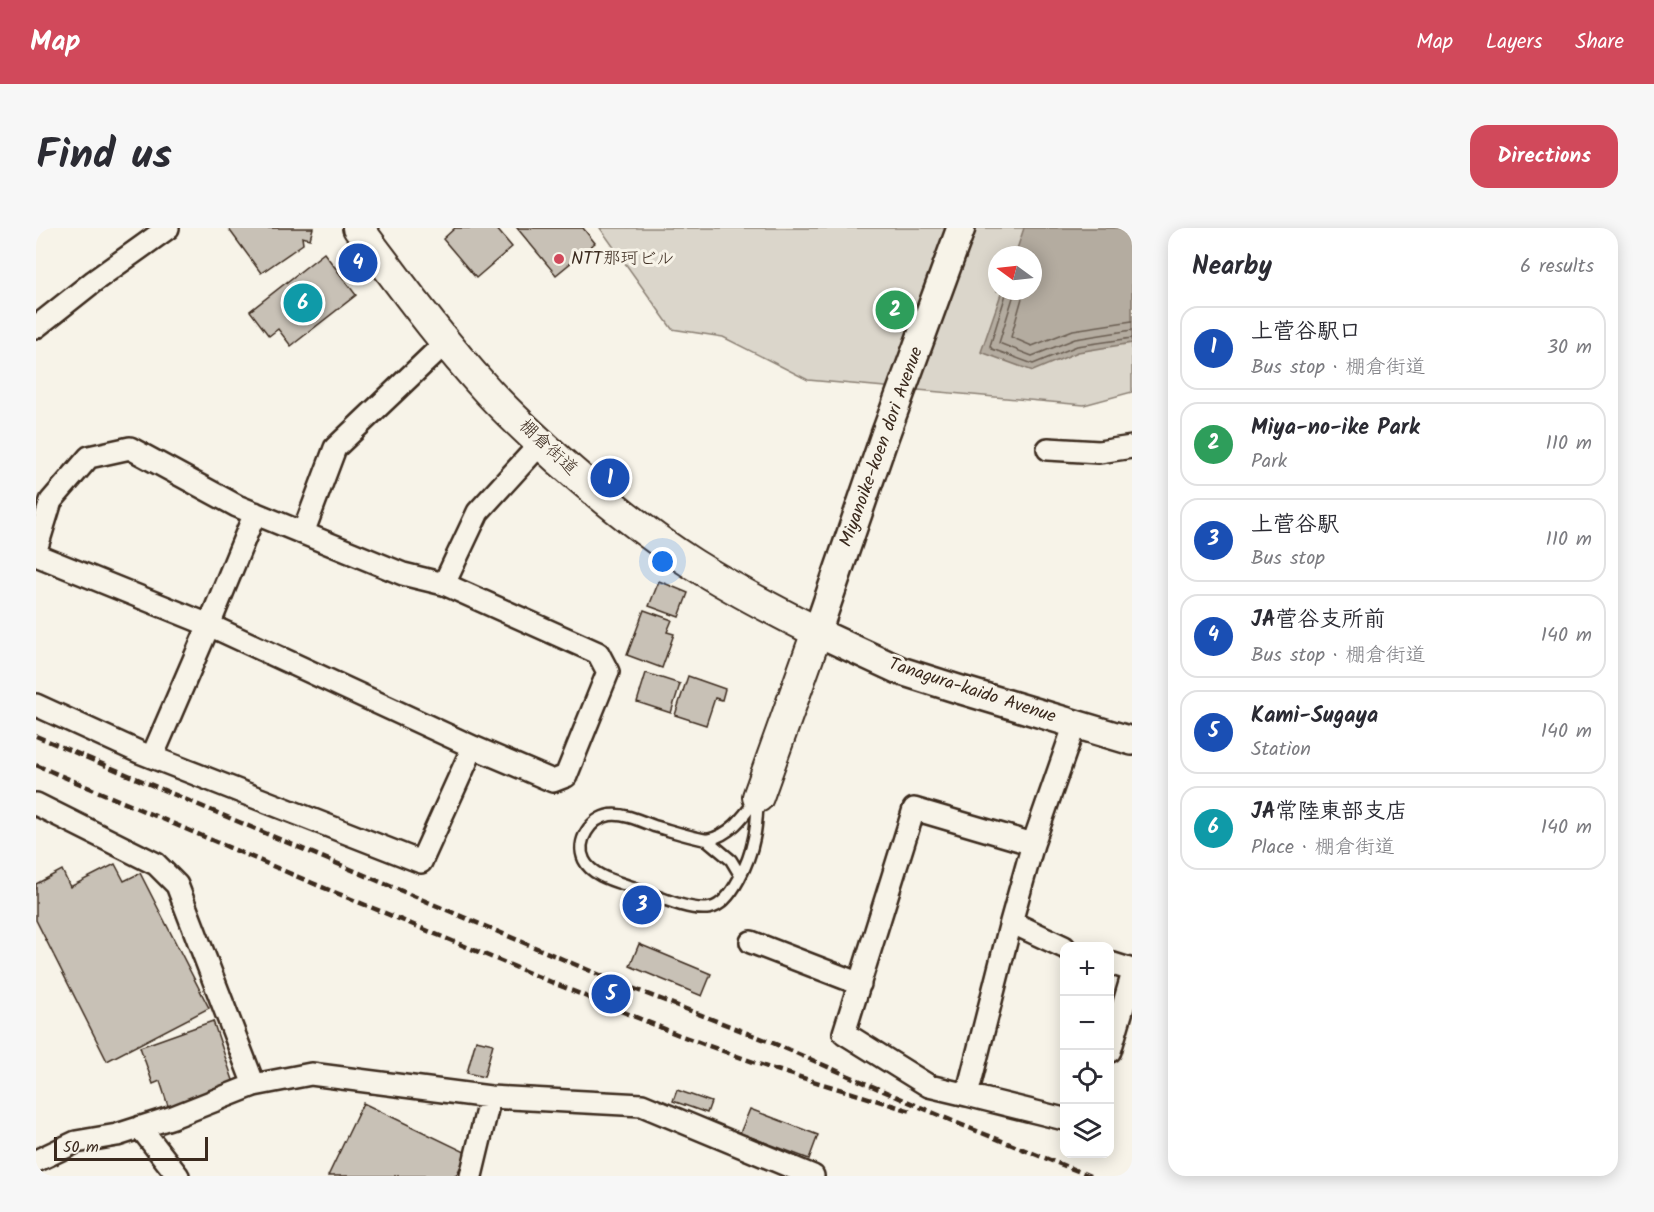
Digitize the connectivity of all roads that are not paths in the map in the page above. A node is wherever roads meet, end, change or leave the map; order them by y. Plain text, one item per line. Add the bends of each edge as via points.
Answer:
1 (168, 228) edge
2 (358, 228) edge
3 (961, 228) edge
4 (36, 327) edge
5 (446, 343) junction
6 (541, 443) junction
7 (1132, 447) edge
8 (1048, 449) dead end
9 (255, 513) junction
10 (303, 533) junction
11 (36, 550) edge
12 (36, 555) edge
13 (444, 584) junction
14 (209, 625) junction
15 (817, 632) junction
16 (36, 705) edge
17 (1075, 724) junction
18 (1132, 741) edge
19 (473, 747) junction
20 (152, 757) junction
21 (758, 797) junction
22 (36, 804) edge
23 (707, 840) junction
24 (1033, 844) junction
25 (741, 875) junction
26 (1011, 922) junction
27 (751, 942) dead end
28 (1060, 945) edge
29 (1114, 964) edge
30 (1132, 970) edge
31 (1132, 976) edge
32 (860, 984) junction
33 (1110, 1050) edge
34 (255, 1084) junction
35 (967, 1095) junction
36 (490, 1097) junction
37 (1060, 1118) edge
38 (140, 1127) junction
39 (36, 1161) edge
40 (178, 1176) edge
41 (471, 1176) edge
42 (813, 1176) edge

1 - 4 street
2 - 5 main road, 棚倉街道
3 - 15 street, Miyanoike-koen dori Avenue
5 - 6 main road, 棚倉街道
5 - 10 street via 335,448
6 - 13 street via 478,512
6 - 15 main road, 棚倉街道 via 626,516 692,564
7 - 8 street via 1099,452
9 - 10 street
9 - 11 street via 130,448 89,457 51,501
9 - 14 street
10 - 13 street via 403,574
12 - 14 street
13 - 19 street via 598,653 608,672 566,776 553,781
14 - 19 street
14 - 20 street
15 - 17 street, Tanagura-kaido Avenue via 902,670
15 - 21 main road
16 - 20 street
17 - 18 street, Tanagura-kaido Avenue
17 - 24 street
19 - 20 street via 421,862
21 - 23 lane via 742,819 720,837
21 - 25 lane via 754,839
22 - 34 street via 156,864 177,885
23 - 25 lane via 731,860
23 - 25 lane via 613,814 592,824 584,836 583,859 590,869 608,878 695,908 718,906
24 - 26 street
24 - 32 street via 914,808
26 - 28 street
26 - 35 street
27 - 32 street
29 - 30 street
31 - 33 street
32 - 35 street via 844,1033 929,1086
34 - 36 street via 311,1074
34 - 38 street
35 - 37 street
36 - 41 street
36 - 42 street via 642,1105
38 - 39 street via 76,1142
38 - 40 street

